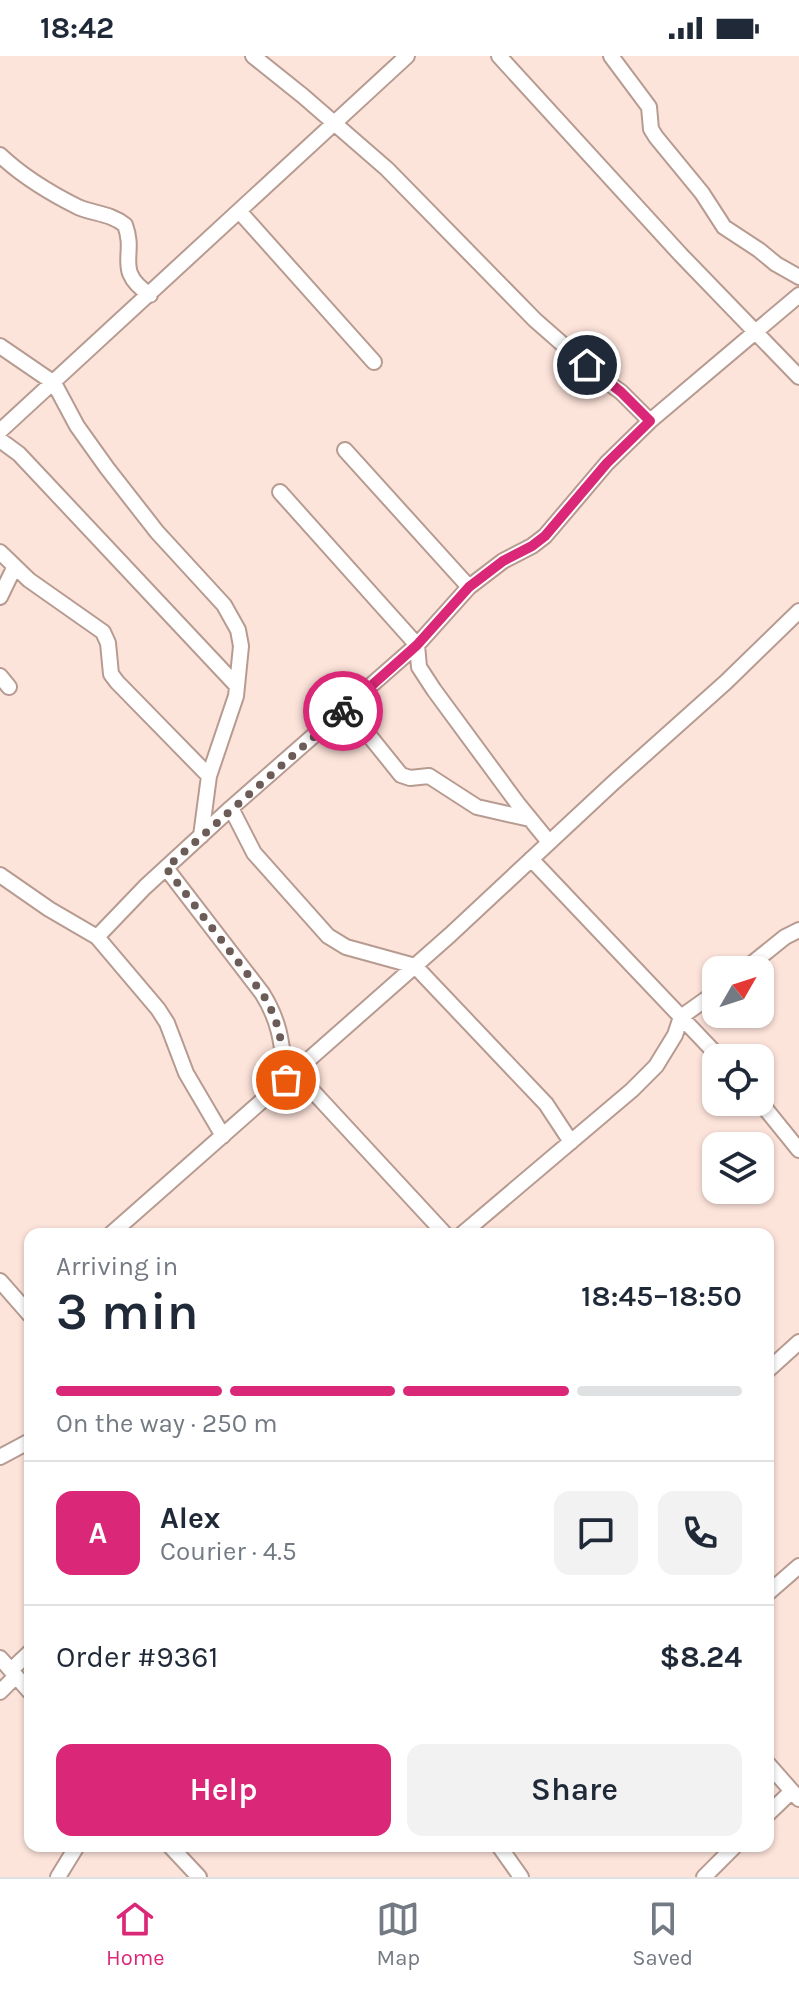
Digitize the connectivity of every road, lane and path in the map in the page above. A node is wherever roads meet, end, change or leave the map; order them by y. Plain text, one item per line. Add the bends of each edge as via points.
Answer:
1 (253, 56) edge
2 (407, 56) edge
3 (499, 56) edge
4 (611, 56) edge
5 (332, 122) junction
6 (0, 155) edge
7 (239, 211) junction
8 (799, 277) edge
9 (150, 295) junction
10 (799, 295) edge
11 (755, 332) junction
12 (0, 346) edge
13 (374, 362) dead end
14 (799, 377) edge
15 (54, 383) junction
16 (650, 421) junction
17 (0, 431) edge
18 (0, 440) edge
19 (345, 450) dead end
20 (280, 492) dead end
21 (0, 552) edge
22 (14, 568) junction
23 (469, 587) junction
24 (0, 597) edge
25 (799, 611) edge
26 (417, 645) junction
27 (237, 686) junction
28 (347, 708) junction
29 (209, 776) junction
30 (231, 808) junction
31 (530, 819) junction
32 (201, 836) junction
33 (549, 842) junction
34 (531, 859) junction
35 (166, 868) junction
36 (0, 875) edge
37 (799, 930) edge
38 (97, 937) junction
39 (761, 956) edge
40 (415, 966) junction
41 (702, 1002) edge
42 (681, 1017) junction
43 (707, 1044) edge
44 (290, 1076) junction
45 (771, 1116) edge
46 (223, 1136) junction
47 (571, 1142) junction
48 (799, 1150) edge
49 (118, 1228) edge
50 (439, 1228) edge
51 (469, 1228) edge
52 (0, 1281) edge
53 (24, 1307) edge
54 (799, 1342) edge
55 (774, 1365) edge
56 (24, 1444) edge
57 (0, 1457) edge
58 (799, 1566) edge
59 (774, 1588) edge
60 (0, 1658) edge
61 (24, 1660) edge
62 (14, 1673) junction
63 (24, 1685) edge
64 (0, 1692) edge
65 (774, 1771) edge
66 (796, 1795) edge
67 (774, 1810) edge
68 (73, 1852) edge
69 (176, 1852) edge
70 (503, 1852) edge
71 (729, 1852) edge
72 (517, 1872) edge
73 (58, 1877) edge
74 (199, 1877) edge
75 (502, 1877) edge
76 (704, 1877) edge

1 - 5 street
2 - 5 street
3 - 11 street
4 - 8 street via 643,96 656,137 724,227
5 - 7 street
5 - 16 street via 421,201 535,320
6 - 9 street via 73,204 125,225 127,268
7 - 9 street
7 - 13 street
9 - 15 street
10 - 11 street
11 - 14 street
11 - 16 street
12 - 15 street
15 - 17 street
15 - 27 street via 107,468 224,605 241,646
16 - 23 street via 545,536
18 - 27 street
19 - 23 street
20 - 26 street
21 - 22 street
22 - 24 street
22 - 29 street via 98,626 108,643 111,674
23 - 26 street
25 - 33 street
26 - 28 street
26 - 31 street via 419,667
27 - 29 street
28 - 30 street
28 - 31 street via 401,775 429,776 477,807
29 - 32 street
30 - 32 street
30 - 40 street via 254,853 328,936 346,947
31 - 33 street
32 - 35 street
33 - 34 street
34 - 40 street
34 - 42 street
35 - 38 street
35 - 44 street via 275,1014
36 - 38 street
37 - 39 street
38 - 46 street via 167,1023 196,1093
40 - 44 street
40 - 47 street via 546,1104
41 - 42 street
42 - 43 street
42 - 47 street via 656,1066
44 - 46 street
44 - 50 street
45 - 48 street
46 - 49 street
47 - 51 street
52 - 53 street
54 - 55 street
56 - 57 street
58 - 59 street
60 - 62 street
61 - 62 street
62 - 63 street
62 - 64 street
65 - 66 street
66 - 67 street
68 - 73 street
69 - 74 street
70 - 72 street
71 - 76 street
72 - 75 street

